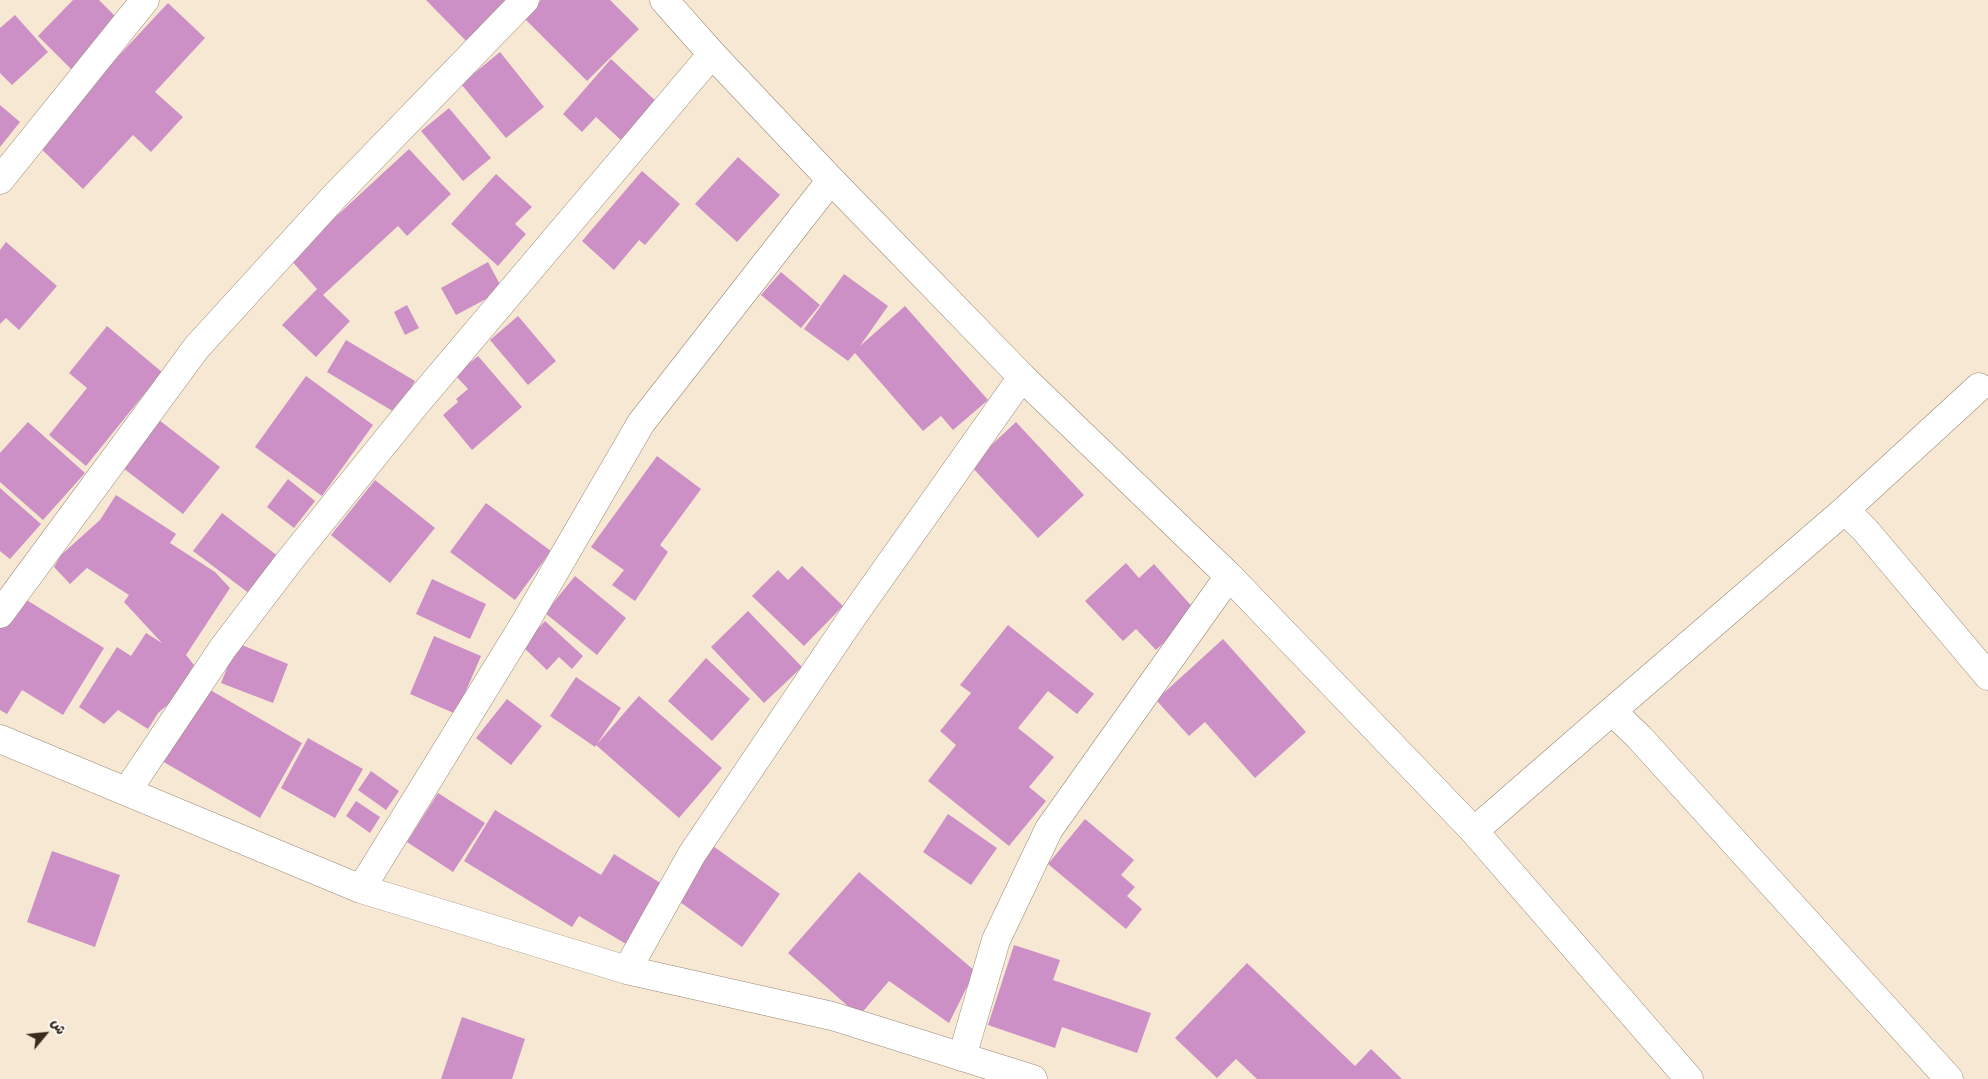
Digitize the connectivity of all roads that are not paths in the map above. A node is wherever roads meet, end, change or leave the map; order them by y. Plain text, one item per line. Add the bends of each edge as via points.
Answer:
1 (145, 0) edge
2 (525, 0) edge
3 (664, 0) edge
4 (712, 54) junction
5 (0, 180) edge
6 (831, 180) junction
7 (1022, 377) junction
8 (1979, 387) dead end
9 (1845, 510) junction
10 (1229, 576) junction
11 (0, 614) edge
12 (1988, 676) edge
13 (1612, 711) junction
14 (0, 739) edge
15 (127, 791) junction
16 (1474, 831) junction
17 (361, 890) junction
18 (627, 970) junction
19 (962, 1057) junction
20 (1033, 1079) edge
21 (1689, 1079) edge
22 (1949, 1079) edge

1 - 5 street
2 - 11 street via 334,196 197,347
3 - 4 street
4 - 6 street
4 - 15 street via 415,405 290,560 223,648
6 - 7 street
6 - 17 street via 641,423 526,621
7 - 10 street
7 - 18 street via 853,616 692,854
8 - 9 street
9 - 12 street
9 - 13 street
10 - 16 street
10 - 19 street via 1049,829 996,940
13 - 16 street
13 - 22 street
14 - 15 street
15 - 17 street
16 - 21 street
17 - 18 street
18 - 19 street via 832,1016
19 - 20 street

